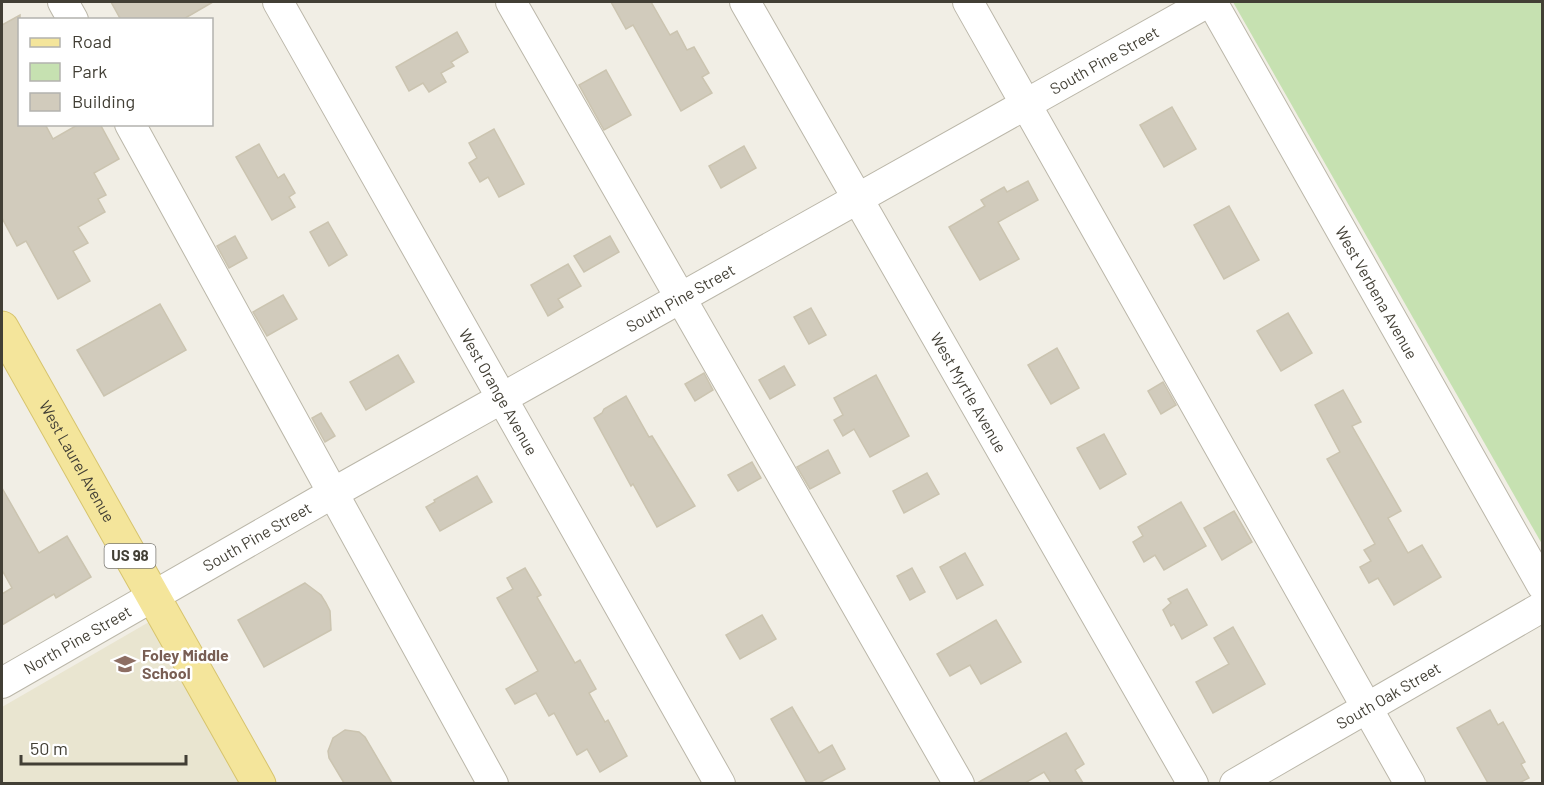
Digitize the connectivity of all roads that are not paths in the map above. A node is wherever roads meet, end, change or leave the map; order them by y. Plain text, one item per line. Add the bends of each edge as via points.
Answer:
1 (63, 2) edge
2 (278, 2) edge
3 (511, 2) edge
4 (745, 2) edge
5 (968, 2) edge
6 (1210, 2) edge
7 (72, 18) edge
8 (1025, 105) junction
9 (131, 126) edge
10 (858, 199) junction
11 (681, 299) junction
12 (2, 328) edge
13 (504, 399) junction
14 (333, 494) junction
15 (1542, 585) edge
16 (152, 595) junction
17 (1542, 607) edge
18 (2, 683) edge
19 (1367, 708) junction
20 (259, 783) edge
21 (493, 783) edge
22 (720, 783) edge
23 (959, 783) edge
24 (1193, 783) edge
25 (1235, 783) edge
26 (1410, 783) edge

1 - 7 street
2 - 13 street, West Orange Avenue
3 - 11 street
4 - 10 street, West Myrtle Avenue
5 - 8 street
6 - 8 street, South Pine Street
6 - 15 street, West Verbena Avenue
8 - 10 street, South Pine Street
8 - 19 street
9 - 14 street
10 - 11 street, South Pine Street
10 - 24 street, West Myrtle Avenue
11 - 13 street, South Pine Street
11 - 23 street
12 - 16 main road, West Laurel Avenue / US 98
13 - 14 street, South Pine Street
13 - 22 street, West Orange Avenue
14 - 16 street, South Pine Street
14 - 21 street
16 - 18 street, North Pine Street
16 - 20 main road, West Laurel Avenue / US 98
17 - 19 street, South Oak Street
19 - 25 street, South Oak Street
19 - 26 street

